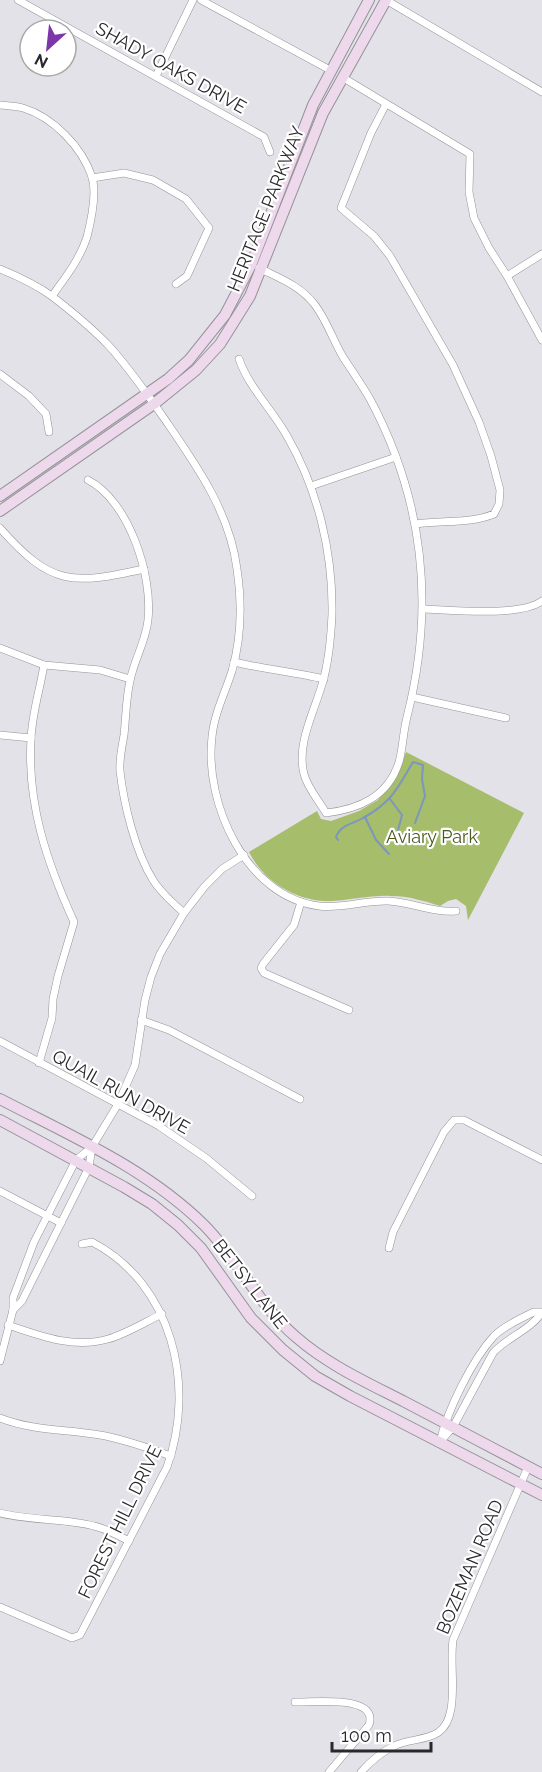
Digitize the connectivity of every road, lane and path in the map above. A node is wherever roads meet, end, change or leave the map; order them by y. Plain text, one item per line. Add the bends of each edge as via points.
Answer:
1 (18, 0) edge
2 (193, 0) edge
3 (201, 0) edge
4 (369, 0) edge
5 (386, 0) edge
6 (330, 70) junction
7 (156, 76) junction
8 (342, 77) junction
9 (542, 92) edge
10 (386, 104) junction
11 (0, 105) edge
12 (270, 152) dead end
13 (92, 178) junction
14 (542, 254) edge
15 (251, 265) junction
16 (0, 269) edge
17 (262, 270) junction
18 (507, 276) junction
19 (176, 284) dead end
20 (52, 296) junction
21 (542, 340) edge
22 (239, 359) dead end
23 (0, 374) edge
24 (147, 394) junction
25 (154, 404) junction
26 (49, 432) dead end
27 (396, 457) junction
28 (88, 480) dead end
29 (311, 486) junction
30 (0, 496) edge
31 (0, 511) edge
32 (416, 524) junction
33 (0, 528) edge
34 (144, 569) junction
35 (542, 601) edge
36 (423, 609) junction
37 (0, 648) edge
38 (234, 662) junction
39 (44, 665) junction
40 (130, 679) junction
41 (324, 679) junction
42 (412, 697) junction
43 (506, 718) dead end
44 (0, 735) edge
45 (31, 738) junction
46 (244, 855) junction
47 (301, 902) junction
48 (456, 911) dead end
49 (184, 913) junction
50 (349, 1010) dead end
51 (141, 1020) junction
52 (0, 1041) edge
53 (39, 1063) junction
54 (0, 1099) edge
55 (300, 1099) dead end
56 (118, 1104) junction
57 (0, 1120) edge
58 (92, 1147) junction
59 (76, 1160) junction
60 (542, 1160) edge
61 (89, 1167) junction
62 (0, 1191) edge
63 (252, 1196) dead end
64 (47, 1216) junction
65 (62, 1223) junction
66 (82, 1244) dead end
67 (389, 1248) dead end
68 (13, 1310) junction
69 (542, 1312) edge
70 (162, 1314) junction
71 (8, 1325) junction
72 (491, 1340) junction
73 (498, 1348) junction
74 (0, 1361) edge
75 (462, 1388) junction
76 (471, 1393) junction
77 (0, 1418) edge
78 (449, 1425) junction
79 (440, 1442) junction
80 (171, 1456) junction
81 (528, 1467) junction
82 (542, 1474) edge
83 (521, 1484) junction
84 (542, 1495) edge
85 (0, 1513) edge
86 (129, 1541) junction
87 (0, 1607) edge
88 (295, 1702) dead end
89 (329, 1772) edge
90 (362, 1772) edge

1 - 7 street, SHADY OAKS DRIVE
2 - 7 street
3 - 6 street
4 - 6 main road, HERITAGE PARKWAY
5 - 8 main road, HERITAGE PARKWAY
5 - 9 street
6 - 15 main road, HERITAGE PARKWAY
7 - 12 street, SHADY OAKS DRIVE via 264,137
8 - 10 street
8 - 17 main road, HERITAGE PARKWAY via 307,152
10 - 18 street via 470,154 469,192 474,218
10 - 32 street via 341,208 374,236 390,256 453,364 479,422 500,490 494,514 481,520
11 - 13 street via 23,108 50,120 65,133
13 - 19 street via 124,173 153,180 186,199 209,228 187,276
13 - 20 street via 93,206 87,238 74,266
14 - 18 street
15 - 17 street
15 - 24 main road, HERITAGE PARKWAY via 225,315 189,360
16 - 20 street
17 - 25 main road, HERITAGE PARKWAY via 220,344 196,370
17 - 27 street via 289,282 314,304 369,398
18 - 21 street
20 - 24 street via 109,346
22 - 29 street via 287,435
23 - 26 street via 46,414
24 - 25 street
24 - 30 main road, HERITAGE PARKWAY
25 - 31 main road, HERITAGE PARKWAY
25 - 38 street via 216,499 229,533 240,607
27 - 29 street
27 - 32 street
28 - 34 street via 100,486 121,514
29 - 41 street via 325,533 332,585
32 - 36 street
33 - 34 street via 23,555 46,571 76,580
34 - 40 street via 148,621
35 - 36 street via 513,610
36 - 42 street
37 - 39 street
38 - 41 street
38 - 46 street via 215,718 211,764 220,809
39 - 40 street via 100,670
39 - 45 street
40 - 49 street via 120,769 128,813 153,880
41 - 42 street via 302,757 304,776 326,813 350,810 374,798 390,781 399,763
42 - 43 street
44 - 45 street
45 - 53 street via 32,795 44,848 74,922
46 - 47 street via 263,880 284,896
46 - 49 street via 211,879
47 - 48 street via 328,907 390,901 441,912
47 - 50 street via 294,925 261,968 264,973
49 - 51 street via 155,967
51 - 55 street via 169,1030
51 - 56 street via 135,1065
52 - 53 street, QUAIL RUN DRIVE
53 - 56 street, QUAIL RUN DRIVE
54 - 58 main road, BETSY LANE
56 - 58 street
56 - 63 street, QUAIL RUN DRIVE via 187,1145
57 - 59 main road, BETSY LANE
58 - 59 street
58 - 61 street
58 - 78 main road, BETSY LANE via 158,1185 204,1226 225,1248 274,1316 296,1337 348,1373
59 - 61 main road, BETSY LANE
59 - 64 street
60 - 67 street via 464,1120 450,1122 393,1232
61 - 65 street
61 - 79 main road, BETSY LANE via 152,1204 178,1225 201,1248 251,1318 315,1376
62 - 64 street
64 - 65 street
64 - 68 street via 18,1279
65 - 68 street via 22,1301
66 - 70 street, FOREST HILL DRIVE via 92,1242 122,1262
68 - 71 street
69 - 72 street via 534,1312
69 - 73 street via 537,1321
70 - 71 street via 108,1339 80,1344
70 - 80 street, FOREST HILL DRIVE via 173,1345 178,1377 177,1431
71 - 74 street
72 - 73 street
72 - 75 street
73 - 76 street
75 - 76 street
75 - 78 street
76 - 78 street
77 - 80 street via 42,1430 108,1436
78 - 79 street
78 - 81 main road, BETSY LANE
79 - 83 main road, BETSY LANE
80 - 86 street, FOREST HILL DRIVE
81 - 82 main road, BETSY LANE
81 - 83 street, BOZEMAN ROAD
83 - 84 main road, BETSY LANE
83 - 90 street, BOZEMAN ROAD via 453,1640 451,1711 445,1724 428,1739 394,1746
85 - 86 street via 91,1525
86 - 87 street, FOREST HILL DRIVE via 76,1638
88 - 89 street via 353,1703 372,1718

